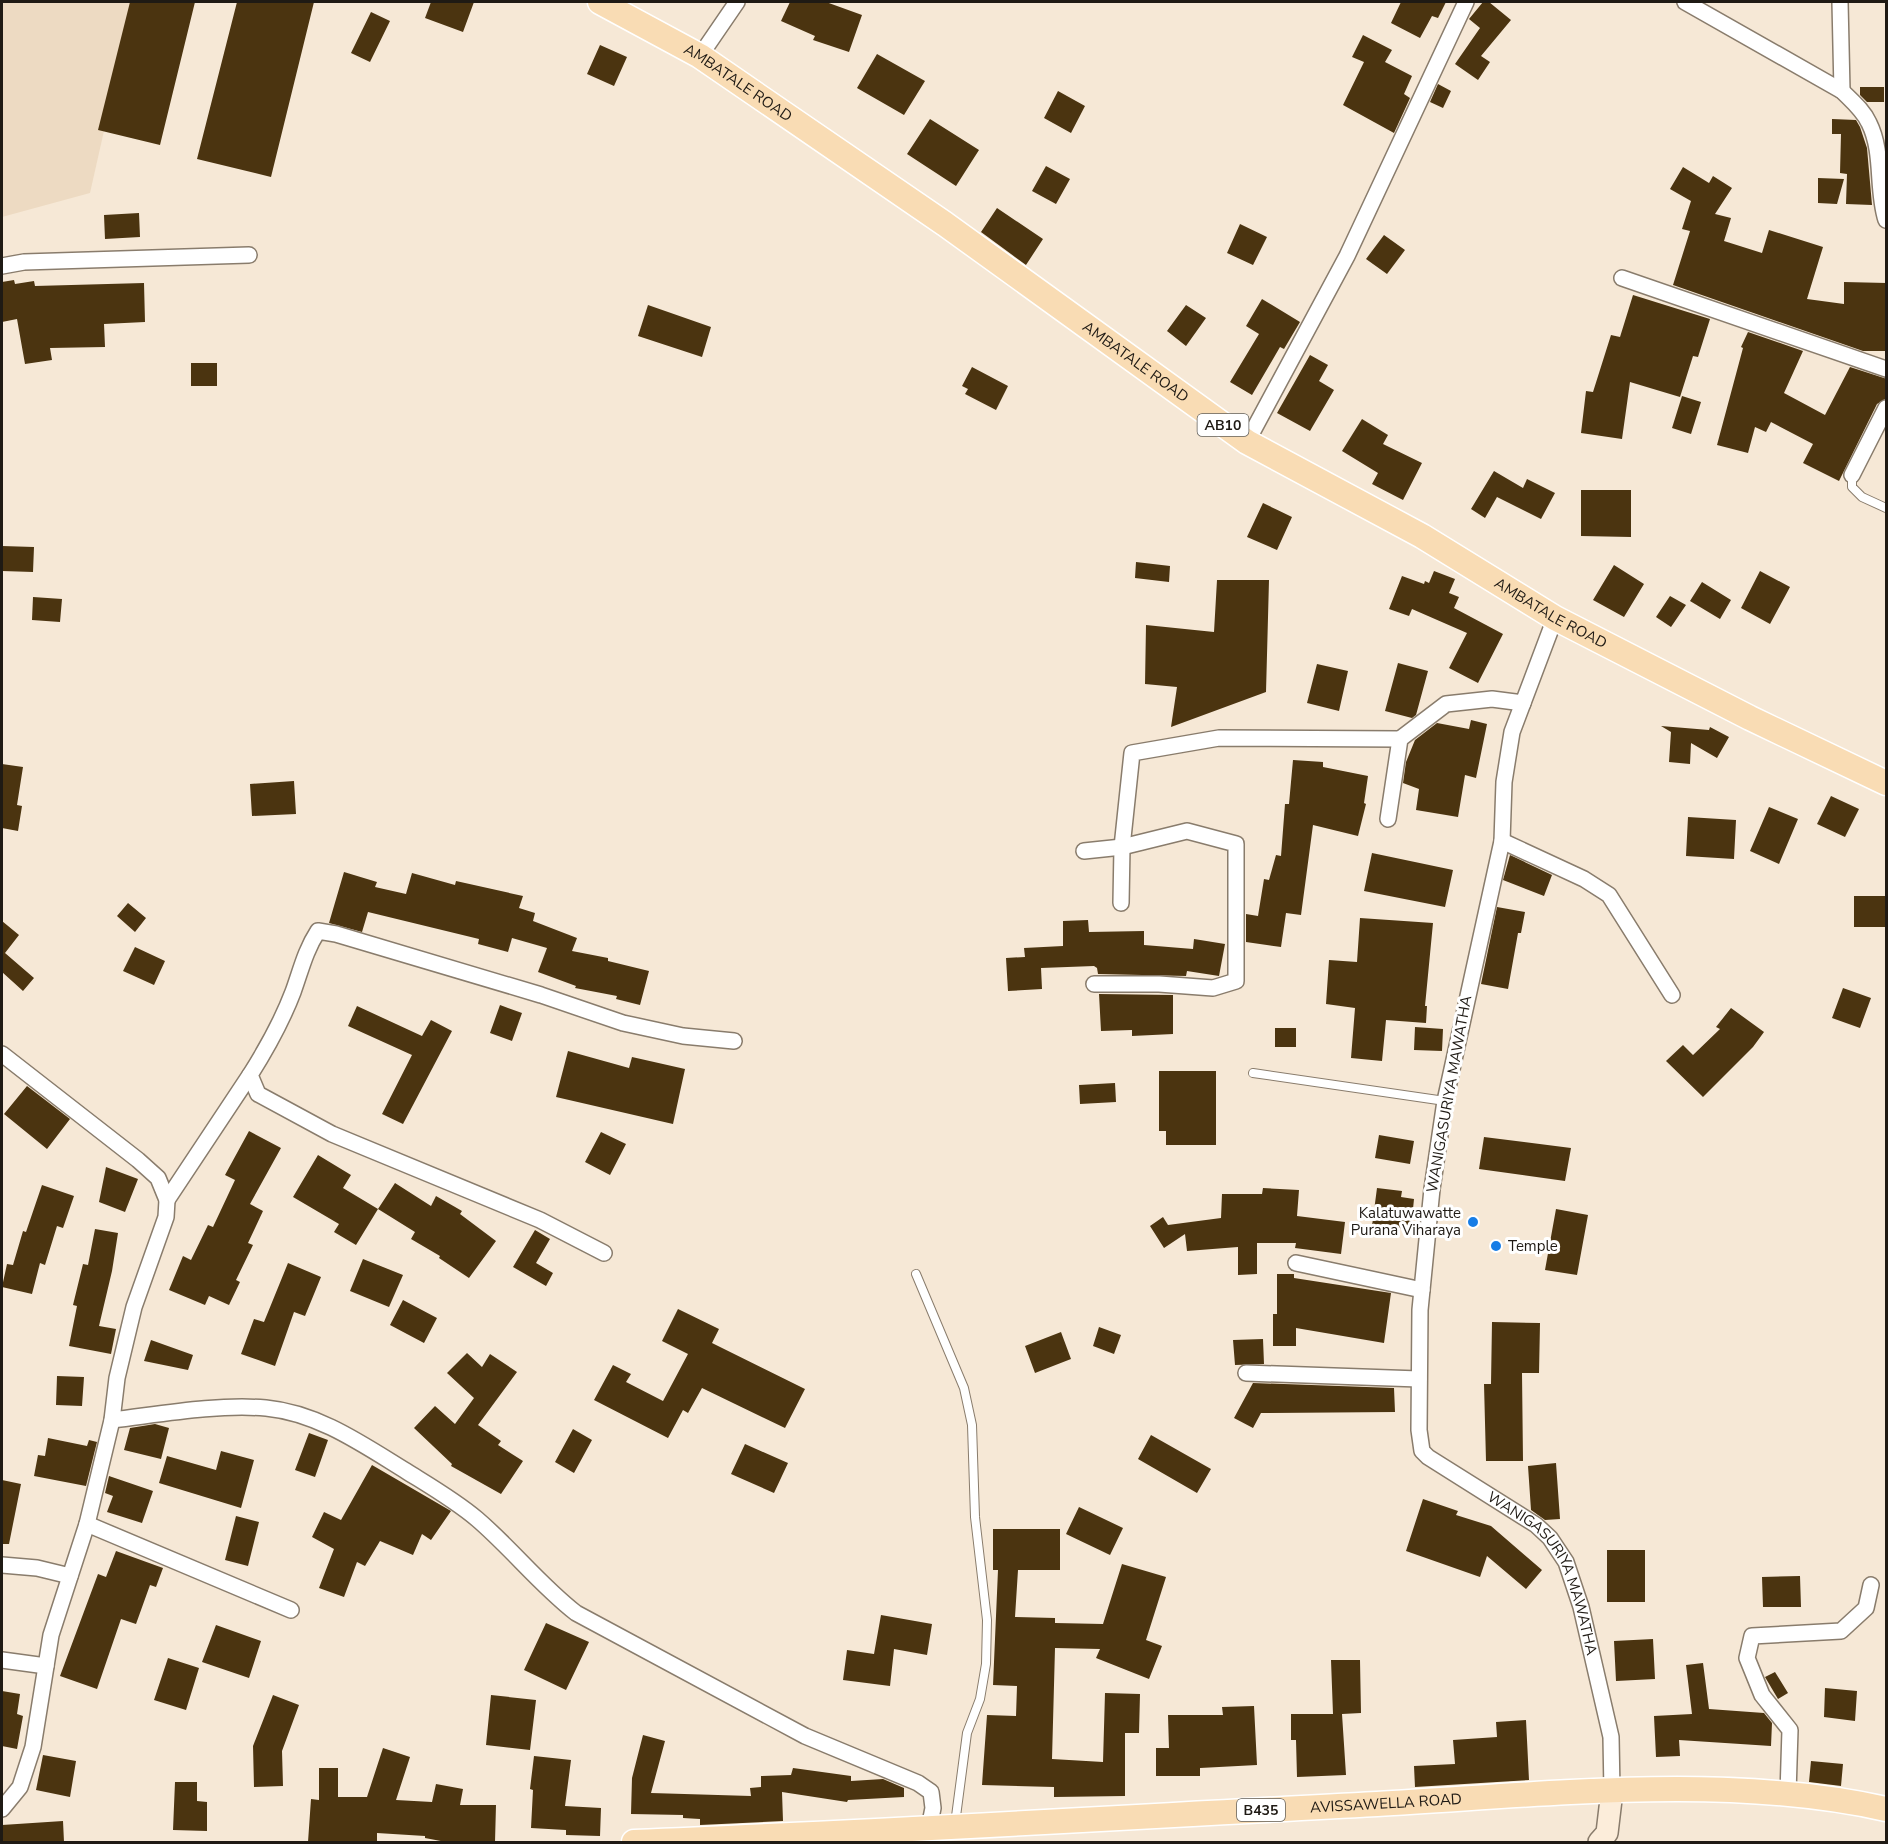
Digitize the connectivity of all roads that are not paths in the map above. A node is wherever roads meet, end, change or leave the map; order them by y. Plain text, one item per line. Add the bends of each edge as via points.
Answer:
1 (600, 2) edge
2 (737, 2) edge
3 (1466, 2) edge
4 (1685, 2) edge
5 (1840, 2) edge
6 (700, 56) junction
7 (1842, 91) junction
8 (1887, 220) edge
9 (249, 255) dead end
10 (2, 266) edge
11 (1622, 278) dead end
12 (1887, 369) edge
13 (1887, 408) edge
14 (1247, 442) junction
15 (1852, 475) joint
16 (1887, 508) edge
17 (1555, 618) junction
18 (1523, 703) junction
19 (1400, 739) junction
20 (1887, 783) edge
21 (1388, 819) dead end
22 (1502, 841) junction
23 (1122, 847) junction
24 (1084, 851) dead end
25 (1121, 903) dead end
26 (1094, 984) dead end
27 (1672, 995) dead end
28 (734, 1041) dead end
29 (2, 1054) edge
30 (1253, 1073) dead end
31 (250, 1075) junction
32 (1445, 1101) junction
33 (167, 1200) junction
34 (604, 1253) dead end
35 (1296, 1263) dead end
36 (916, 1274) dead end
37 (1422, 1290) junction
38 (1246, 1373) dead end
39 (1419, 1379) junction
40 (112, 1420) junction
41 (87, 1524) junction
42 (2, 1565) edge
43 (70, 1576) junction
44 (1871, 1586) dead end
45 (291, 1610) dead end
46 (2, 1660) edge
47 (46, 1666) junction
48 (1612, 1791) junction
49 (1788, 1794) junction
50 (2, 1809) edge
51 (1887, 1809) edge
52 (955, 1827) junction
53 (929, 1828) junction
54 (886, 1837) edge
55 (634, 1842) edge
56 (1599, 1842) edge

1 - 6 main road, AMBATALE ROAD / AB10
2 - 6 street
3 - 14 street via 1347,256
4 - 7 street
5 - 7 street
6 - 14 main road, AMBATALE ROAD / AB10 via 945,224
7 - 8 street via 1863,112 1872,131
9 - 10 street via 24,262
11 - 12 street
13 - 15 street
14 - 17 main road, AMBATALE ROAD / AB10 via 1422,536
15 - 16 lane via 1852,487 1862,497
17 - 18 street, WANIGASURIYA MAWATHA
17 - 20 main road, AMBATALE ROAD / AB10
18 - 19 street via 1492,699 1446,704
18 - 22 street, WANIGASURIYA MAWATHA via 1512,732 1504,782
19 - 21 street
19 - 23 street via 1219,738 1132,753
22 - 27 street via 1584,879 1609,895
22 - 32 street, WANIGASURIYA MAWATHA
23 - 24 street
23 - 25 street
23 - 26 street via 1187,831 1236,844 1236,981 1212,988
28 - 31 street via 683,1036 623,1023 542,995 318,931 305,950 293,992 273,1038
29 - 33 street via 138,1160 158,1178
30 - 32 lane
31 - 33 street
31 - 34 street via 258,1094 323,1129 540,1220
32 - 37 street, WANIGASURIYA MAWATHA
33 - 40 street via 166,1217 125,1342
35 - 37 street
36 - 52 lane via 964,1388 972,1425 975,1516 987,1620 986,1664 980,1699 967,1733
37 - 39 street, WANIGASURIYA MAWATHA
38 - 39 street
39 - 48 street, WANIGASURIYA MAWATHA via 1422,1451 1536,1525 1566,1562 1584,1617 1609,1726
40 - 41 street
40 - 53 street via 265,1408 318,1421 365,1445 476,1518 576,1613 805,1736 918,1783 931,1792
41 - 43 street
41 - 45 street
42 - 43 street
43 - 47 street via 51,1635
44 - 49 street via 1866,1608 1841,1631 1752,1636 1747,1658 1762,1695 1790,1730
46 - 47 street
47 - 50 street via 33,1747 20,1787
48 - 49 main road, AVISSAWELLA ROAD / B435
48 - 52 main road, AVISSAWELLA ROAD / B435
48 - 56 street via 1607,1833
49 - 51 main road, AVISSAWELLA ROAD / B435 via 1840,1798
52 - 53 main road, AVISSAWELLA ROAD / B435
53 - 54 main road, AVISSAWELLA ROAD / B435
54 - 55 main road, AVISSAWELLA ROAD / B435

